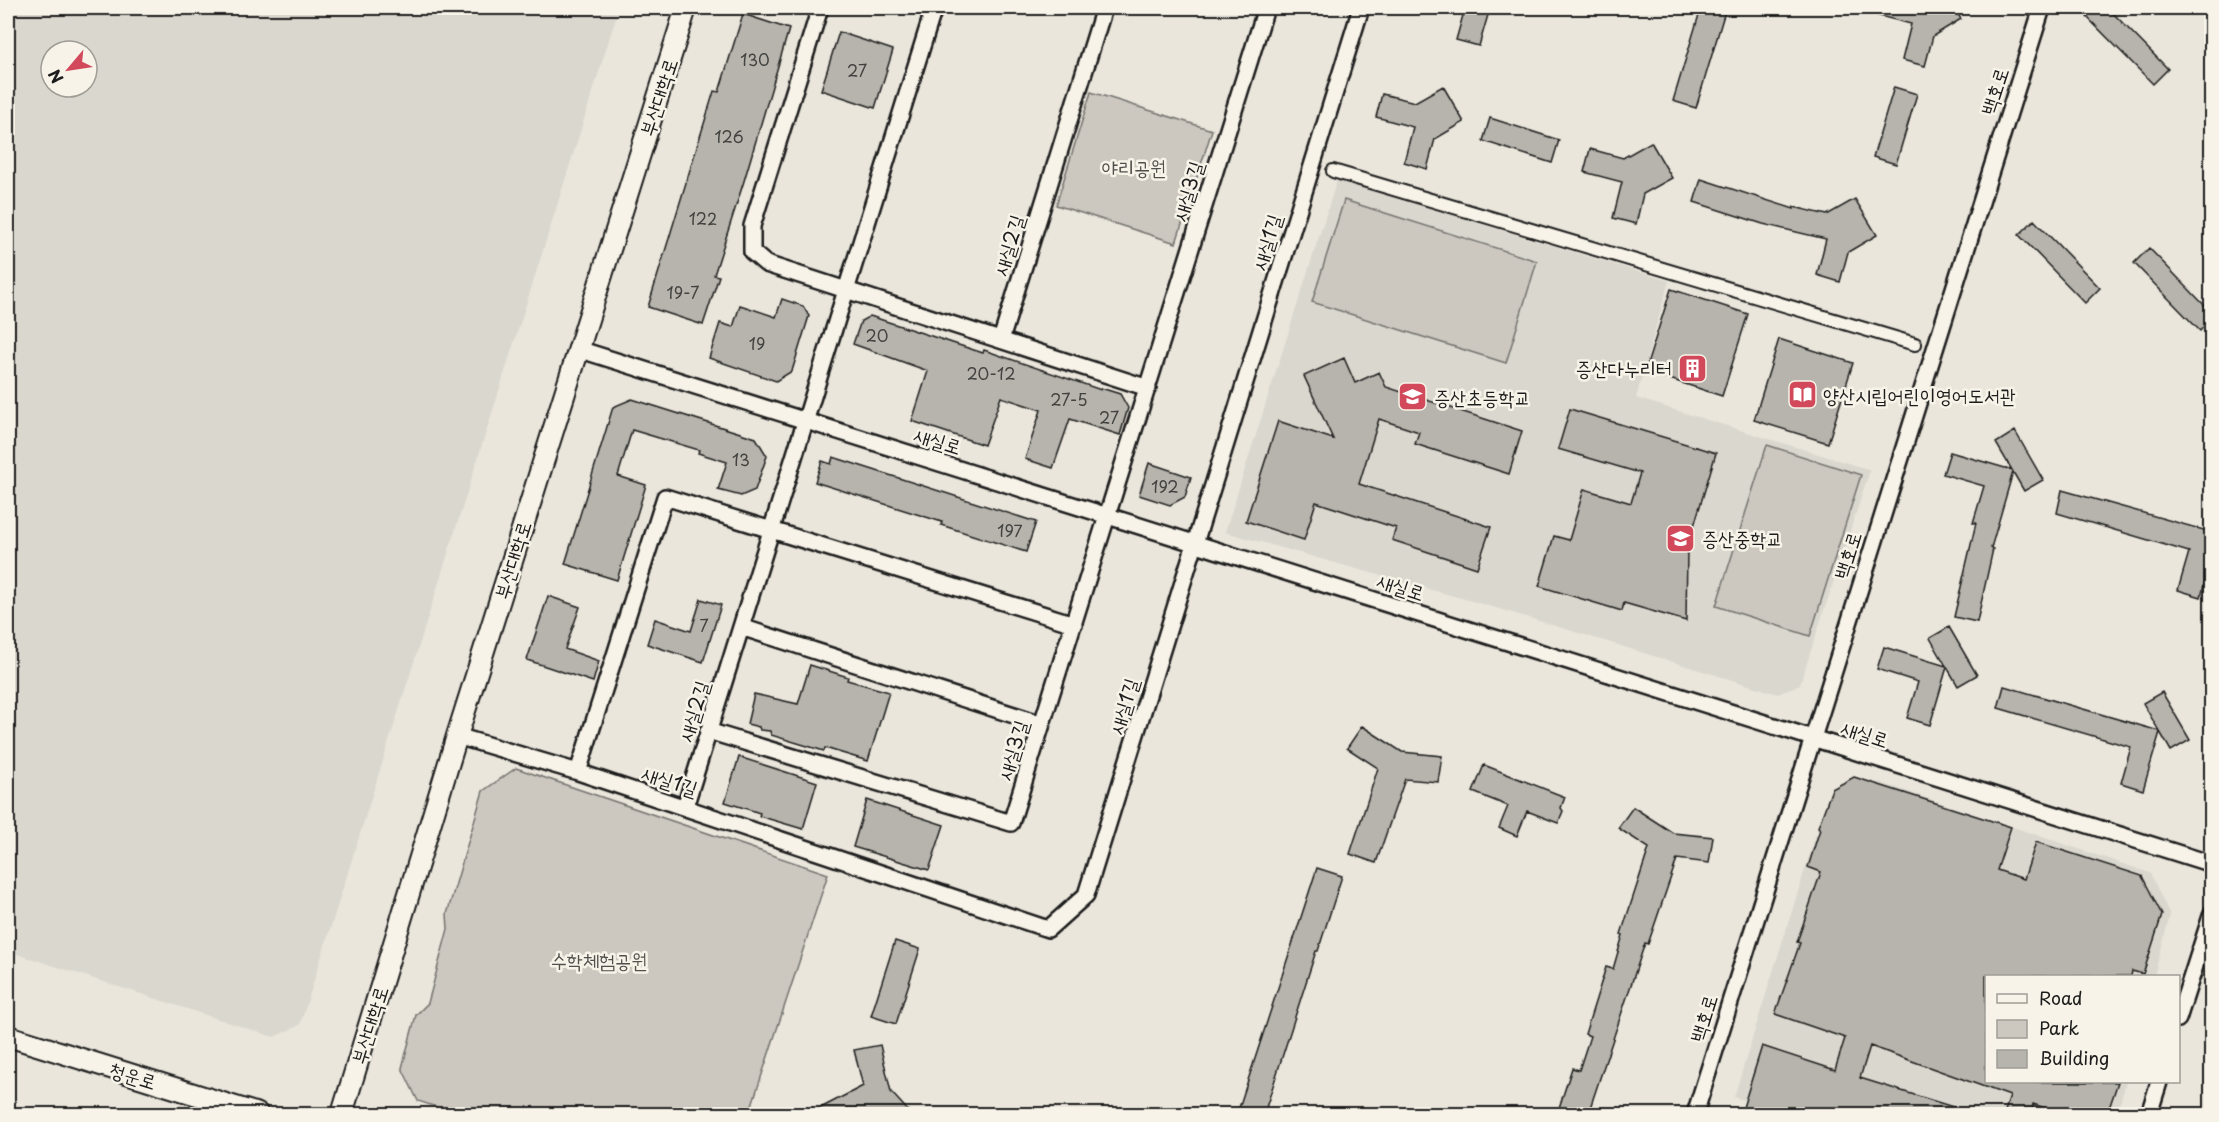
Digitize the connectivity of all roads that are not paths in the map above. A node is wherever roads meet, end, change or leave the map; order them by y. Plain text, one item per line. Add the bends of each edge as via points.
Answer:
1 (686, 8) edge
2 (820, 8) edge
3 (934, 8) edge
4 (1104, 8) edge
5 (1266, 8) edge
6 (1361, 8) edge
7 (2042, 8) edge
8 (1333, 171) dead end
9 (846, 292) junction
10 (1001, 340) junction
11 (1915, 344) dead end
12 (579, 349) junction
13 (1148, 388) junction
14 (806, 421) junction
15 (1109, 515) junction
16 (772, 529) junction
17 (1196, 543) junction
18 (1074, 624) junction
19 (741, 627) junction
20 (1042, 724) junction
21 (708, 731) junction
22 (457, 736) junction
23 (1813, 738) junction
24 (578, 772) junction
25 (685, 807) junction
26 (2211, 864) edge
27 (2211, 913) edge
28 (2180, 1013) edge
29 (8, 1036) edge
30 (2159, 1083) edge
31 (258, 1114) edge
32 (342, 1114) edge
33 (1695, 1114) edge
34 (2149, 1114) edge

1 - 12 street, 부산대학로
2 - 9 street via 752,226 752,252 766,264
3 - 9 street, 새실2길
4 - 10 street, 새실2길
5 - 13 street, 새실3길
6 - 17 street, 새실1길
7 - 23 street, 백호로
8 - 11 street
9 - 10 street
9 - 14 street, 새실2길
10 - 13 street
12 - 14 street, 새실로
12 - 22 street, 부산대학로
13 - 15 street, 새실3길
14 - 15 street, 새실로
14 - 16 street, 새실2길
15 - 17 street, 새실로
15 - 18 street, 새실3길
16 - 18 street
16 - 19 street, 새실2길
16 - 24 street via 665,497
17 - 23 street, 새실로
17 - 25 street, 새실1길 via 1086,895 1048,929
18 - 20 street, 새실3길
19 - 20 street
19 - 21 street, 새실2길
20 - 21 street, 새실3길 via 1011,823
21 - 25 street, 새실2길
22 - 24 street, 새실1길
22 - 32 street, 부산대학로
23 - 26 street, 새실로
23 - 33 street, 백호로
24 - 25 street, 새실1길
27 - 28 street
29 - 31 street, 청운로
30 - 34 street

